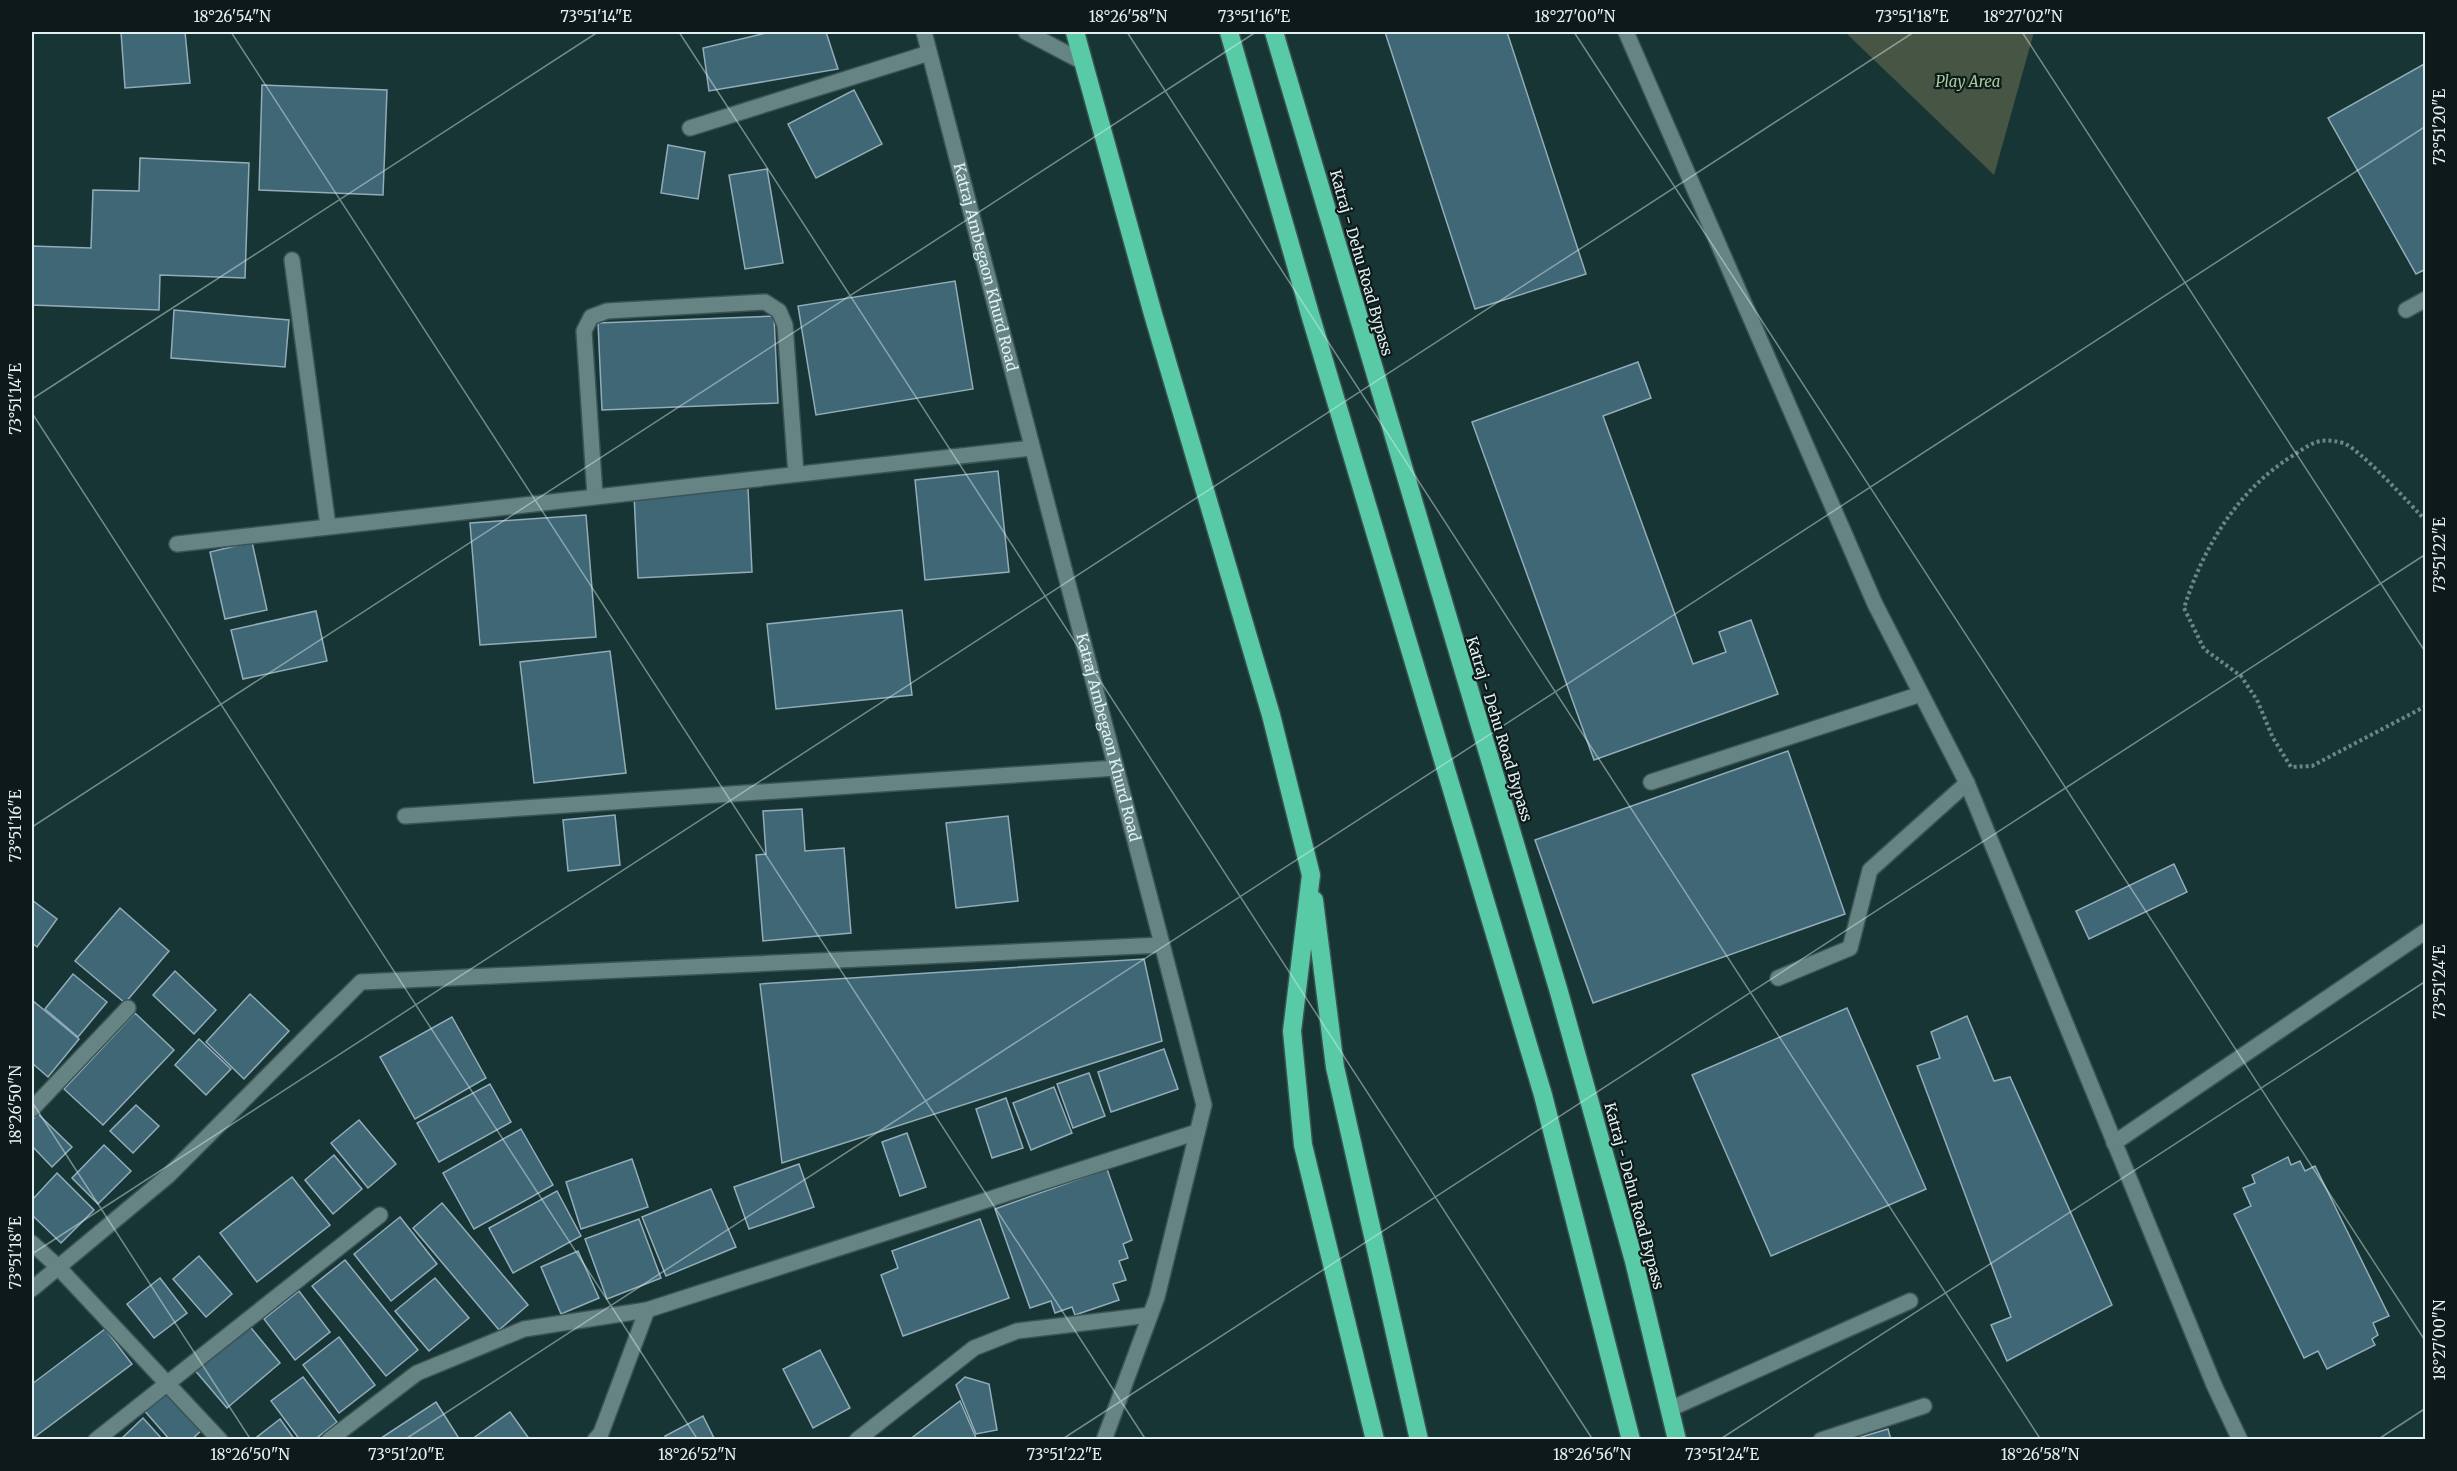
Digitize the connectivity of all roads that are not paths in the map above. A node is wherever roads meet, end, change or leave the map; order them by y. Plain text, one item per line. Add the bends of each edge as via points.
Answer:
1 (924, 32) edge
2 (1026, 32) edge
3 (1075, 32) edge
4 (1229, 32) edge
5 (1274, 32) edge
6 (1626, 32) edge
7 (929, 53) junction
8 (1083, 62) junction
9 (690, 128) dead end
10 (292, 260) dead end
11 (2426, 299) edge
12 (2406, 310) dead end
13 (1032, 448) junction
14 (796, 474) junction
15 (595, 496) junction
16 (328, 526) junction
17 (177, 543) dead end
18 (1921, 694) junction
19 (1116, 768) junction
20 (1651, 782) dead end
21 (1966, 783) junction
22 (405, 816) dead end
23 (1311, 875) junction
24 (2426, 931) edge
25 (1162, 945) junction
26 (1778, 978) dead end
27 (128, 1008) dead end
28 (32, 1109) edge
29 (1197, 1132) junction
30 (2114, 1143) junction
31 (380, 1215) dead end
32 (32, 1243) edge
33 (58, 1266) junction
34 (32, 1289) edge
35 (1910, 1301) dead end
36 (647, 1310) junction
37 (1150, 1315) junction
38 (167, 1383) junction
39 (1924, 1406) dead end
40 (1670, 1410) junction
41 (96, 1440) edge
42 (220, 1440) edge
43 (328, 1440) edge
44 (595, 1440) edge
45 (857, 1440) edge
46 (1104, 1440) edge
47 (1375, 1440) edge
48 (1419, 1440) edge
49 (1631, 1440) edge
50 (1677, 1440) edge
51 (1821, 1440) edge
52 (2240, 1440) edge

1 - 7 street, Katraj Ambegaon Khurd Road
2 - 8 street
3 - 8 highway
4 - 49 highway via 1543,1095
5 - 40 highway, Katraj - Dehu Road Bypass via 1559,992 1634,1261
6 - 18 street via 1875,603
7 - 9 street
7 - 13 street, Katraj Ambegaon Khurd Road
8 - 23 highway via 1271,715
10 - 16 street
11 - 12 street
13 - 14 street
13 - 19 street, Katraj Ambegaon Khurd Road
14 - 15 street
14 - 15 street via 785,325 779,311 765,302 607,311 591,317 584,331
15 - 16 street
16 - 17 street
18 - 20 street
18 - 21 street
19 - 22 street
19 - 25 street, Katraj Ambegaon Khurd Road
21 - 26 street via 1870,870 1850,948
21 - 30 street
23 - 47 highway via 1292,1031 1303,1145
23 - 48 highway via 1335,1067
24 - 30 street
25 - 29 street, Katraj Ambegaon Khurd Road via 1204,1105
25 - 33 street via 361,982 169,1175
27 - 28 street
29 - 36 street
29 - 37 street, Katraj Ambegaon Khurd Road
30 - 52 street
31 - 38 street
32 - 33 street
33 - 34 street
33 - 38 street
35 - 40 street
36 - 43 street via 524,1329 417,1372
36 - 44 street
37 - 45 street via 1017,1331 974,1348
37 - 46 street, Katraj Ambegaon Khurd Road
38 - 41 street
38 - 42 street
39 - 51 street
40 - 50 highway, Katraj - Dehu Road Bypass

